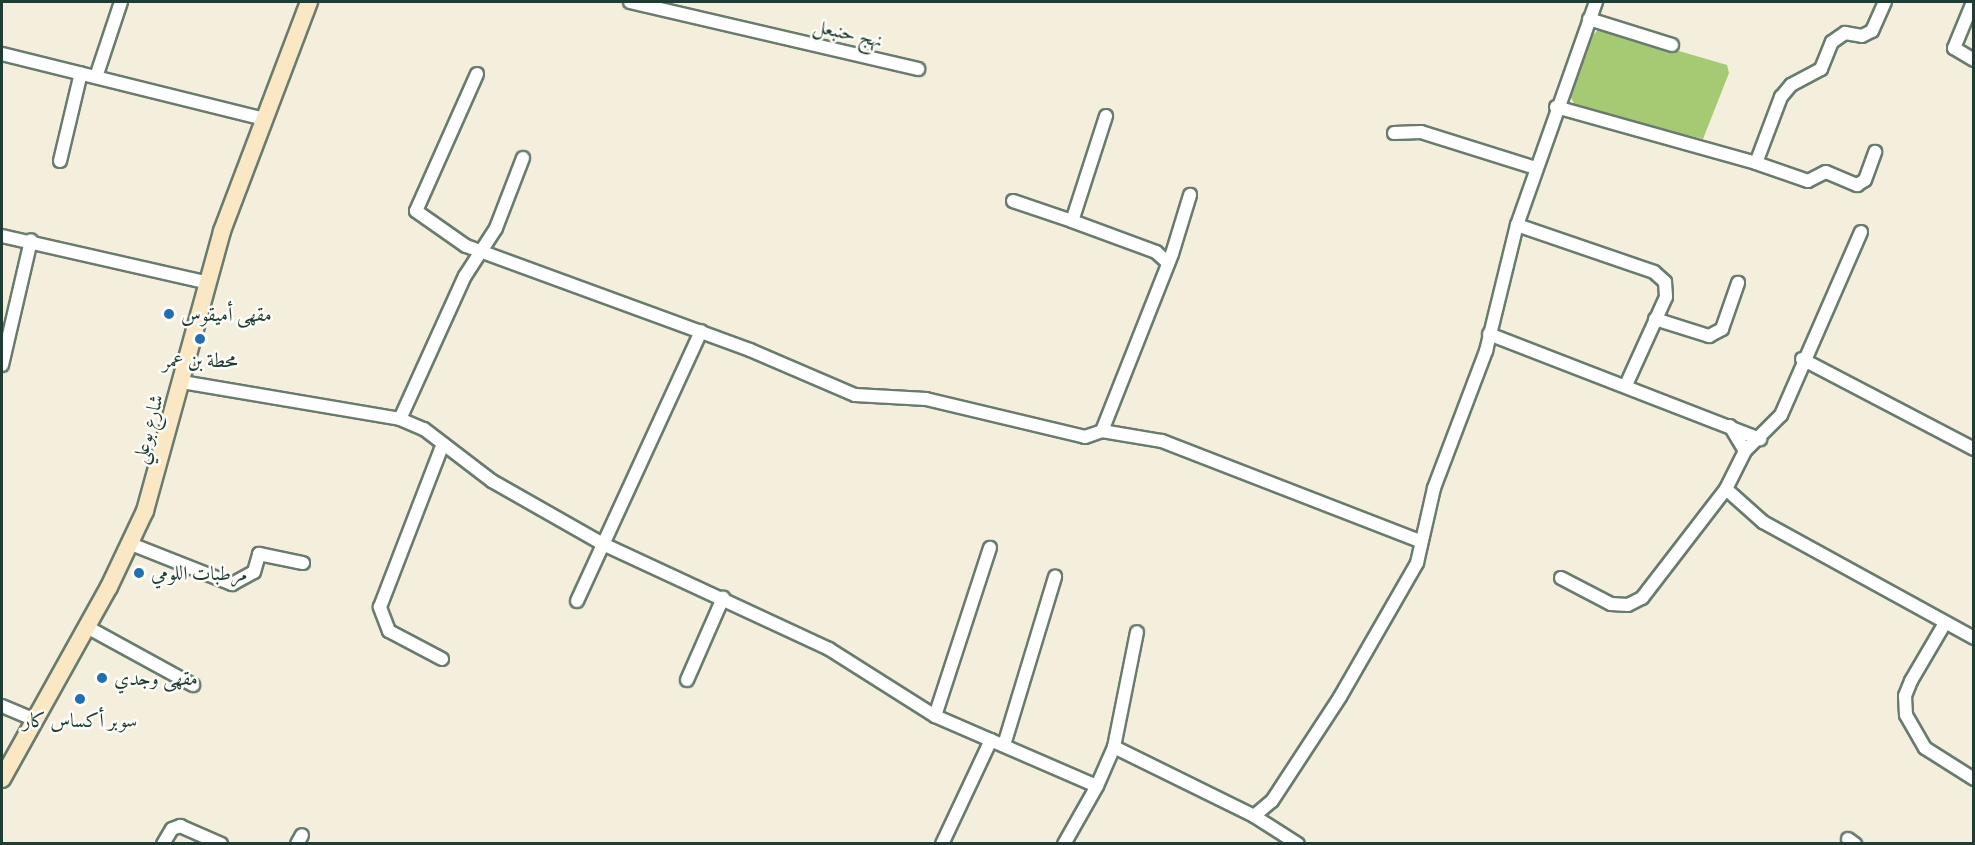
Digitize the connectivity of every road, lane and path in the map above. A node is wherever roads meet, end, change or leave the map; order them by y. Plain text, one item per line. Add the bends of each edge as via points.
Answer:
1 (120, 2) edge
2 (309, 2) edge
3 (630, 2) edge
4 (1596, 2) edge
5 (1885, 2) edge
6 (1973, 2) edge
7 (1589, 19) junction
8 (1672, 45) dead end
9 (2, 54) edge
10 (1974, 60) edge
11 (918, 69) dead end
12 (81, 73) junction
13 (477, 74) dead end
14 (96, 77) junction
15 (1556, 107) junction
16 (1106, 116) dead end
17 (264, 119) junction
18 (1394, 133) dead end
19 (1875, 152) dead end
20 (523, 158) dead end
21 (60, 161) dead end
22 (1756, 163) junction
23 (1536, 168) junction
24 (1190, 195) dead end
25 (1013, 201) dead end
26 (1072, 221) junction
27 (1516, 225) junction
28 (1861, 232) dead end
29 (2, 236) edge
30 (31, 240) junction
31 (478, 251) junction
32 (1167, 262) junction
33 (205, 282) junction
34 (1738, 283) dead end
35 (1654, 319) junction
36 (701, 331) junction
37 (1489, 334) junction
38 (1802, 359) junction
39 (2, 365) edge
40 (182, 382) junction
41 (1626, 385) junction
42 (400, 419) junction
43 (1730, 426) junction
44 (1102, 431) junction
45 (1760, 439) junction
46 (443, 444) junction
47 (1974, 449) edge
48 (1745, 451) junction
49 (1726, 489) junction
50 (1420, 542) junction
51 (131, 544) junction
52 (603, 544) junction
53 (990, 548) dead end
54 (303, 563) dead end
55 (1055, 577) dead end
56 (1561, 578) dead end
57 (723, 598) junction
58 (577, 601) dead end
59 (1946, 623) junction
60 (87, 627) junction
61 (1137, 632) dead end
62 (1974, 639) edge
63 (442, 659) dead end
64 (687, 680) dead end
65 (193, 685) dead end
66 (2, 706) edge
67 (935, 716) junction
68 (34, 720) junction
69 (991, 740) junction
70 (1004, 745) junction
71 (1114, 747) junction
72 (2, 779) edge
73 (1974, 779) edge
74 (1097, 786) junction
75 (1254, 816) junction
76 (163, 843) edge
77 (221, 843) edge
78 (942, 843) edge
79 (1064, 843) edge
80 (1298, 843) edge

1 - 14 street
2 - 17 street, شارع بوعلي
3 - 11 street, نهج حنبعل
4 - 7 street
5 - 22 street via 1872,31 1862,36 1845,33 1832,42 1821,69 1786,91
6 - 10 street via 1953,48
7 - 8 street
7 - 15 street
9 - 12 street
12 - 14 street
12 - 21 street
13 - 31 street via 416,211
14 - 17 street
15 - 22 street
15 - 23 street
16 - 26 street
17 - 33 street, شارع بوعلي
18 - 23 street via 1421,132
19 - 22 street via 1865,180 1857,185 1826,172 1808,181
20 - 31 street via 496,228
23 - 27 street
24 - 32 street
25 - 26 street
26 - 32 street via 1156,252
27 - 35 street via 1660,276 1665,282 1666,297
27 - 37 street
28 - 38 street
29 - 30 street
30 - 33 street
30 - 39 street
31 - 36 street
31 - 42 street
32 - 44 street
33 - 40 street, شارع بوعلي
34 - 35 street via 1722,329 1709,336
35 - 41 street
36 - 44 street via 855,395 926,399 1085,437
36 - 52 street
37 - 41 street
37 - 50 street via 1434,488
38 - 45 street via 1781,415
38 - 47 street
40 - 42 street
40 - 51 street, شارع بوعلي via 154,487
41 - 43 street
42 - 46 street via 424,429
43 - 45 street
43 - 48 street
44 - 50 street via 1162,441
45 - 48 street
46 - 52 street via 492,481
46 - 63 street via 380,607 389,630
48 - 49 street
49 - 56 street via 1642,598 1628,605 1611,604
49 - 59 street via 1763,522
50 - 75 street via 1417,563 1392,612 1272,801
51 - 54 street via 232,584 254,572 259,554
51 - 60 street, شارع بوعلي
52 - 57 street
52 - 58 street
53 - 67 street
55 - 70 street
57 - 64 street
57 - 67 street via 829,649
59 - 62 street
59 - 73 street via 1911,681 1905,696 1906,715 1925,748
60 - 65 street
60 - 68 street, شارع بوعلي
61 - 71 street
66 - 68 street
67 - 69 street
68 - 72 street, شارع بوعلي
69 - 70 street
69 - 78 street
70 - 74 street
71 - 74 street
71 - 75 street
74 - 79 street
75 - 80 street
76 - 77 street via 172,829 180,826

